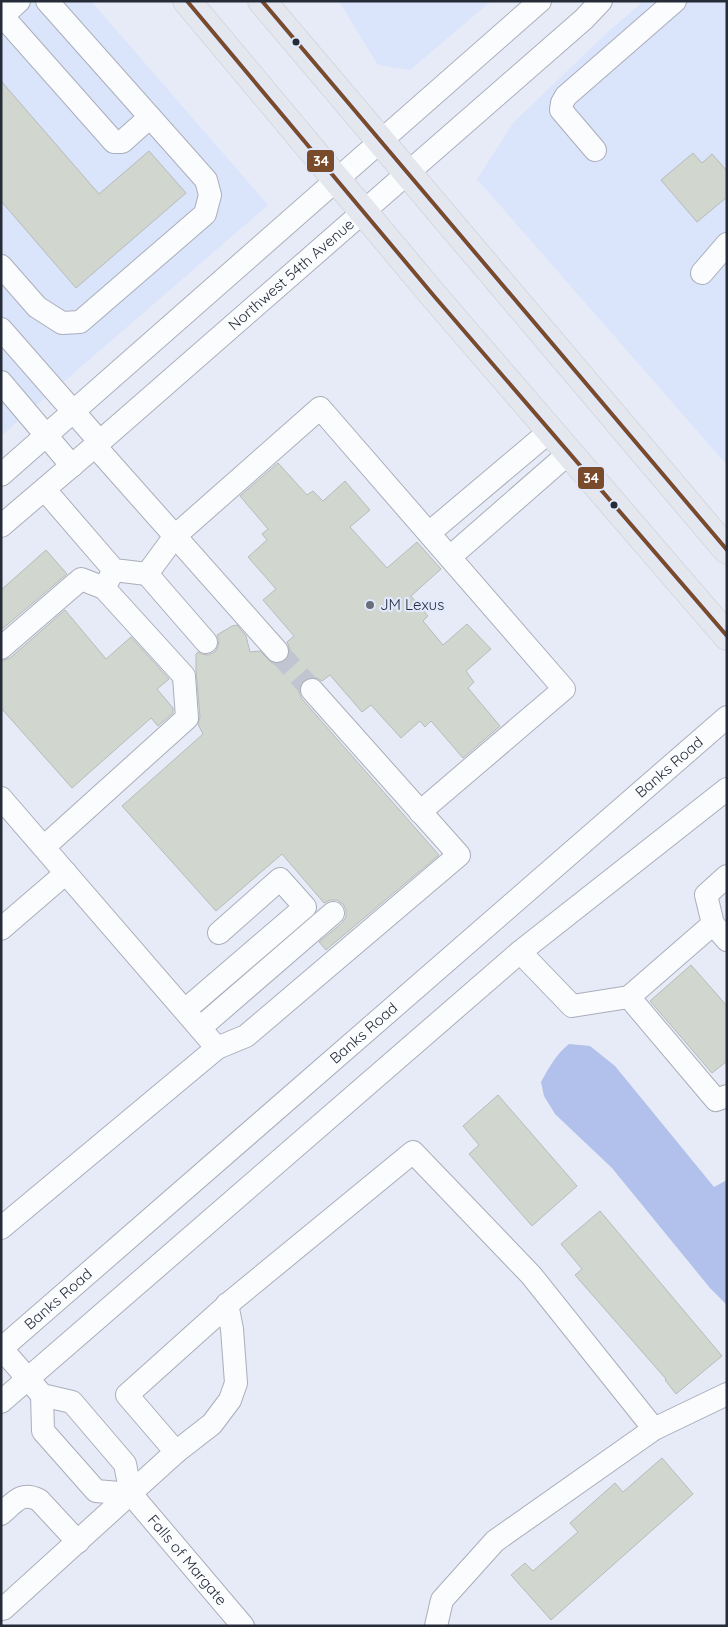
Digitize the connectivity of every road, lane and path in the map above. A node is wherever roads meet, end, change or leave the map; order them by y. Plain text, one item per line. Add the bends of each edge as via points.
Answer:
1 (19, 1) edge
2 (47, 1) edge
3 (187, 1) edge
4 (262, 1) edge
5 (540, 1) edge
6 (601, 1) edge
7 (675, 1) edge
8 (150, 117) junction
9 (381, 141) junction
10 (595, 150) dead end
11 (408, 172) junction
12 (338, 181) junction
13 (364, 212) junction
14 (727, 244) edge
15 (702, 273) dead end
16 (5, 277) edge
17 (1, 329) edge
18 (1, 382) edge
19 (73, 411) junction
20 (550, 431) junction
21 (46, 435) junction
22 (97, 444) junction
23 (569, 453) junction
24 (72, 466) junction
25 (1, 475) edge
26 (45, 490) junction
27 (1, 526) edge
28 (429, 533) junction
29 (175, 536) junction
30 (727, 550) edge
31 (450, 557) junction
32 (147, 574) junction
33 (109, 579) junction
34 (724, 632) edge
35 (206, 642) dead end
36 (1, 648) edge
37 (277, 651) tunnel mouth
38 (312, 690) tunnel mouth
39 (727, 717) edge
40 (727, 789) edge
41 (1, 798) edge
42 (420, 812) junction
43 (44, 847) junction
44 (66, 873) junction
45 (727, 876) edge
46 (333, 913) dead end
47 (1, 929) edge
48 (720, 932) edge
49 (219, 933) dead end
50 (520, 952) junction
51 (629, 996) junction
52 (185, 1010) junction
53 (200, 1028) junction
54 (217, 1048) junction
55 (727, 1096) edge
56 (1, 1228) edge
57 (228, 1304) junction
58 (1, 1348) edge
59 (35, 1387) junction
60 (727, 1394) edge
61 (1, 1402) edge
62 (654, 1429) junction
63 (176, 1452) junction
64 (131, 1494) junction
65 (1, 1514) edge
66 (78, 1542) junction
67 (1, 1609) edge
68 (243, 1626) edge
69 (436, 1626) edge

1 - 8 street via 8,11 6,20 114,142 122,142
2 - 8 street
3 - 12 main road
4 - 9 main road
5 - 9 street
6 - 11 street, Northwest 54th Avenue
7 - 10 street via 566,96 562,103 561,110
8 - 16 street via 206,180 210,195 205,214 80,322 62,322 37,307
9 - 11 main road
9 - 12 street
11 - 13 street, Northwest 54th Avenue
11 - 30 main road
12 - 13 main road
12 - 19 street
13 - 20 main road
13 - 22 street, Northwest 54th Avenue
14 - 15 street
17 - 19 street
18 - 21 street
19 - 21 street
19 - 22 street
20 - 23 main road
20 - 28 street
21 - 24 street
21 - 25 street
22 - 24 street, Northwest 54th Avenue
22 - 29 street
23 - 31 street
23 - 34 main road
24 - 26 street, Northwest 54th Avenue
26 - 27 street, Northwest 54th Avenue
26 - 33 street
28 - 29 street via 320,408
28 - 31 street
29 - 32 street
29 - 37 street
31 - 42 street via 564,688
32 - 33 street
32 - 35 street
33 - 36 street via 81,579
33 - 43 street via 184,676 187,718
38 - 42 street
39 - 58 street, Banks Road
40 - 50 street
41 - 43 street
42 - 54 street via 459,855 246,1036
43 - 44 street
44 - 47 street
44 - 52 street
45 - 48 street via 706,895
46 - 53 street
48 - 51 street
49 - 52 street via 280,879 305,907
50 - 51 street via 572,1006
50 - 59 street
51 - 55 street via 716,1100
52 - 53 street
53 - 54 street
54 - 56 street
57 - 62 street via 413,1152 531,1275
57 - 63 street via 236,1383 230,1400 212,1424
57 - 63 street via 127,1396
58 - 59 street
59 - 61 street
59 - 64 street, Falls of Margate via 72,1402 125,1464
59 - 64 street via 43,1431 96,1491
60 - 62 street
62 - 69 street via 495,1541 442,1600
63 - 64 street
64 - 66 street
64 - 68 street, Falls of Margate
65 - 66 street via 22,1496 31,1496 40,1500
66 - 67 street

